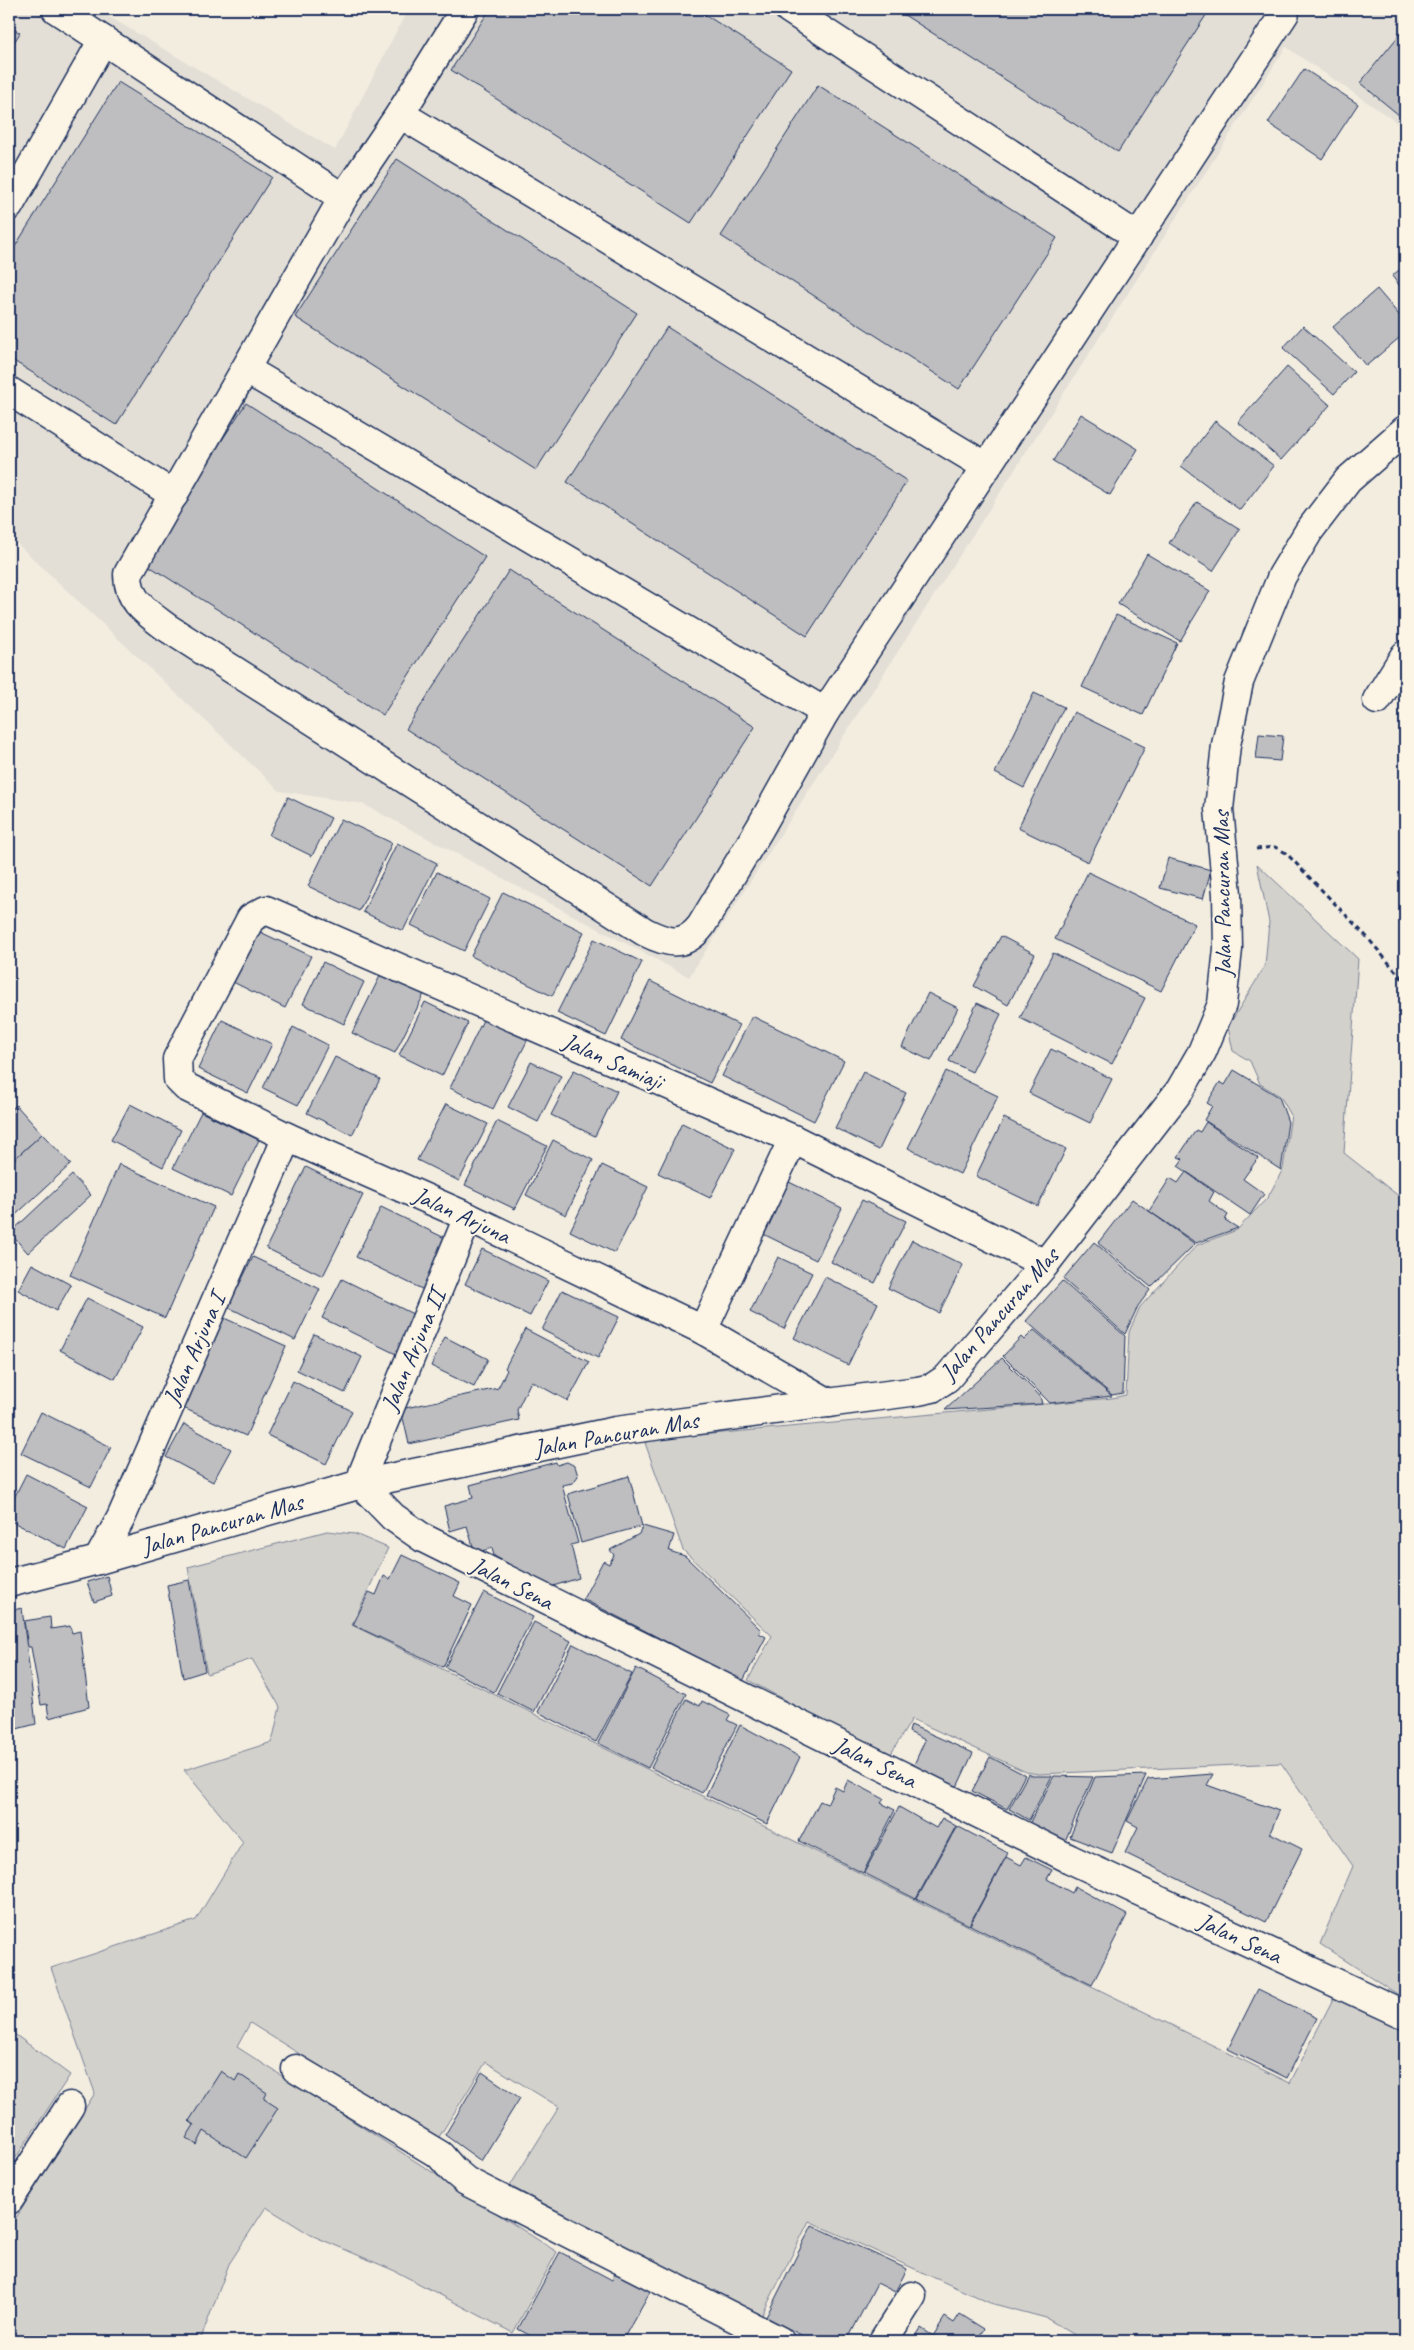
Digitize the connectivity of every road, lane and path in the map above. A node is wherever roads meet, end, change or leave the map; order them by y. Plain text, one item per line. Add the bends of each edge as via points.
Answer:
1 (56, 9) edge
2 (465, 9) edge
3 (788, 9) edge
4 (1285, 9) edge
5 (104, 40) junction
6 (400, 114) junction
7 (343, 198) junction
8 (9, 206) edge
9 (1138, 237) junction
10 (247, 370) junction
11 (9, 391) edge
12 (1405, 430) edge
13 (987, 467) junction
14 (174, 495) junction
15 (1405, 655) edge
16 (1377, 700) dead end
17 (825, 712) junction
18 (1223, 853) junction
19 (1405, 982) edge
20 (213, 991) joint
21 (287, 1137) junction
22 (793, 1139) junction
23 (468, 1217) junction
24 (1045, 1264) junction
25 (704, 1330) junction
26 (829, 1403) junction
27 (361, 1484) junction
28 (98, 1560) junction
29 (9, 1583) edge
30 (1405, 2015) edge
31 (296, 2069) dead end
32 (70, 2106) dead end
33 (9, 2200) edge
34 (912, 2296) dead end
35 (780, 2341) edge
36 (883, 2341) edge

1 - 5 street
2 - 6 street
3 - 9 street
4 - 9 street
5 - 7 street
5 - 8 street
6 - 7 street
6 - 13 street
7 - 10 street
9 - 13 street
10 - 14 street
10 - 17 street
11 - 14 street
12 - 18 street, Jalan Pancuran Mas via 1348,480 1309,531 1282,576 1239,682 1226,745 1219,809
13 - 17 street
14 - 17 street via 128,574 132,598 144,610 645,932 670,942 690,937 701,926
15 - 16 street
18 - 19 path via 1275,847 1286,852
18 - 24 street, Jalan Pancuran Mas via 1228,949 1222,1004 1213,1028 1180,1090
20 - 21 street, Jalan Arjuna via 177,1059 178,1079 198,1094
20 - 22 street, Jalan Samiaji via 247,923 266,910
21 - 23 street, Jalan Arjuna
21 - 28 street, Jalan Arjuna I via 121,1518
22 - 24 street, Jalan Samiaji
22 - 25 street
23 - 25 street, Jalan Arjuna
23 - 27 street, Jalan Arjuna II via 371,1450
24 - 26 street, Jalan Pancuran Mas via 947,1378 932,1388
25 - 26 street, Jalan Arjuna
26 - 27 street, Jalan Pancuran Mas via 616,1431
27 - 28 street, Jalan Pancuran Mas
27 - 30 street, Jalan Sena via 393,1517 423,1538 1070,1859
28 - 29 street, Jalan Pancuran Mas
31 - 35 street via 440,2155 453,2170 472,2183
32 - 33 street
34 - 36 street

